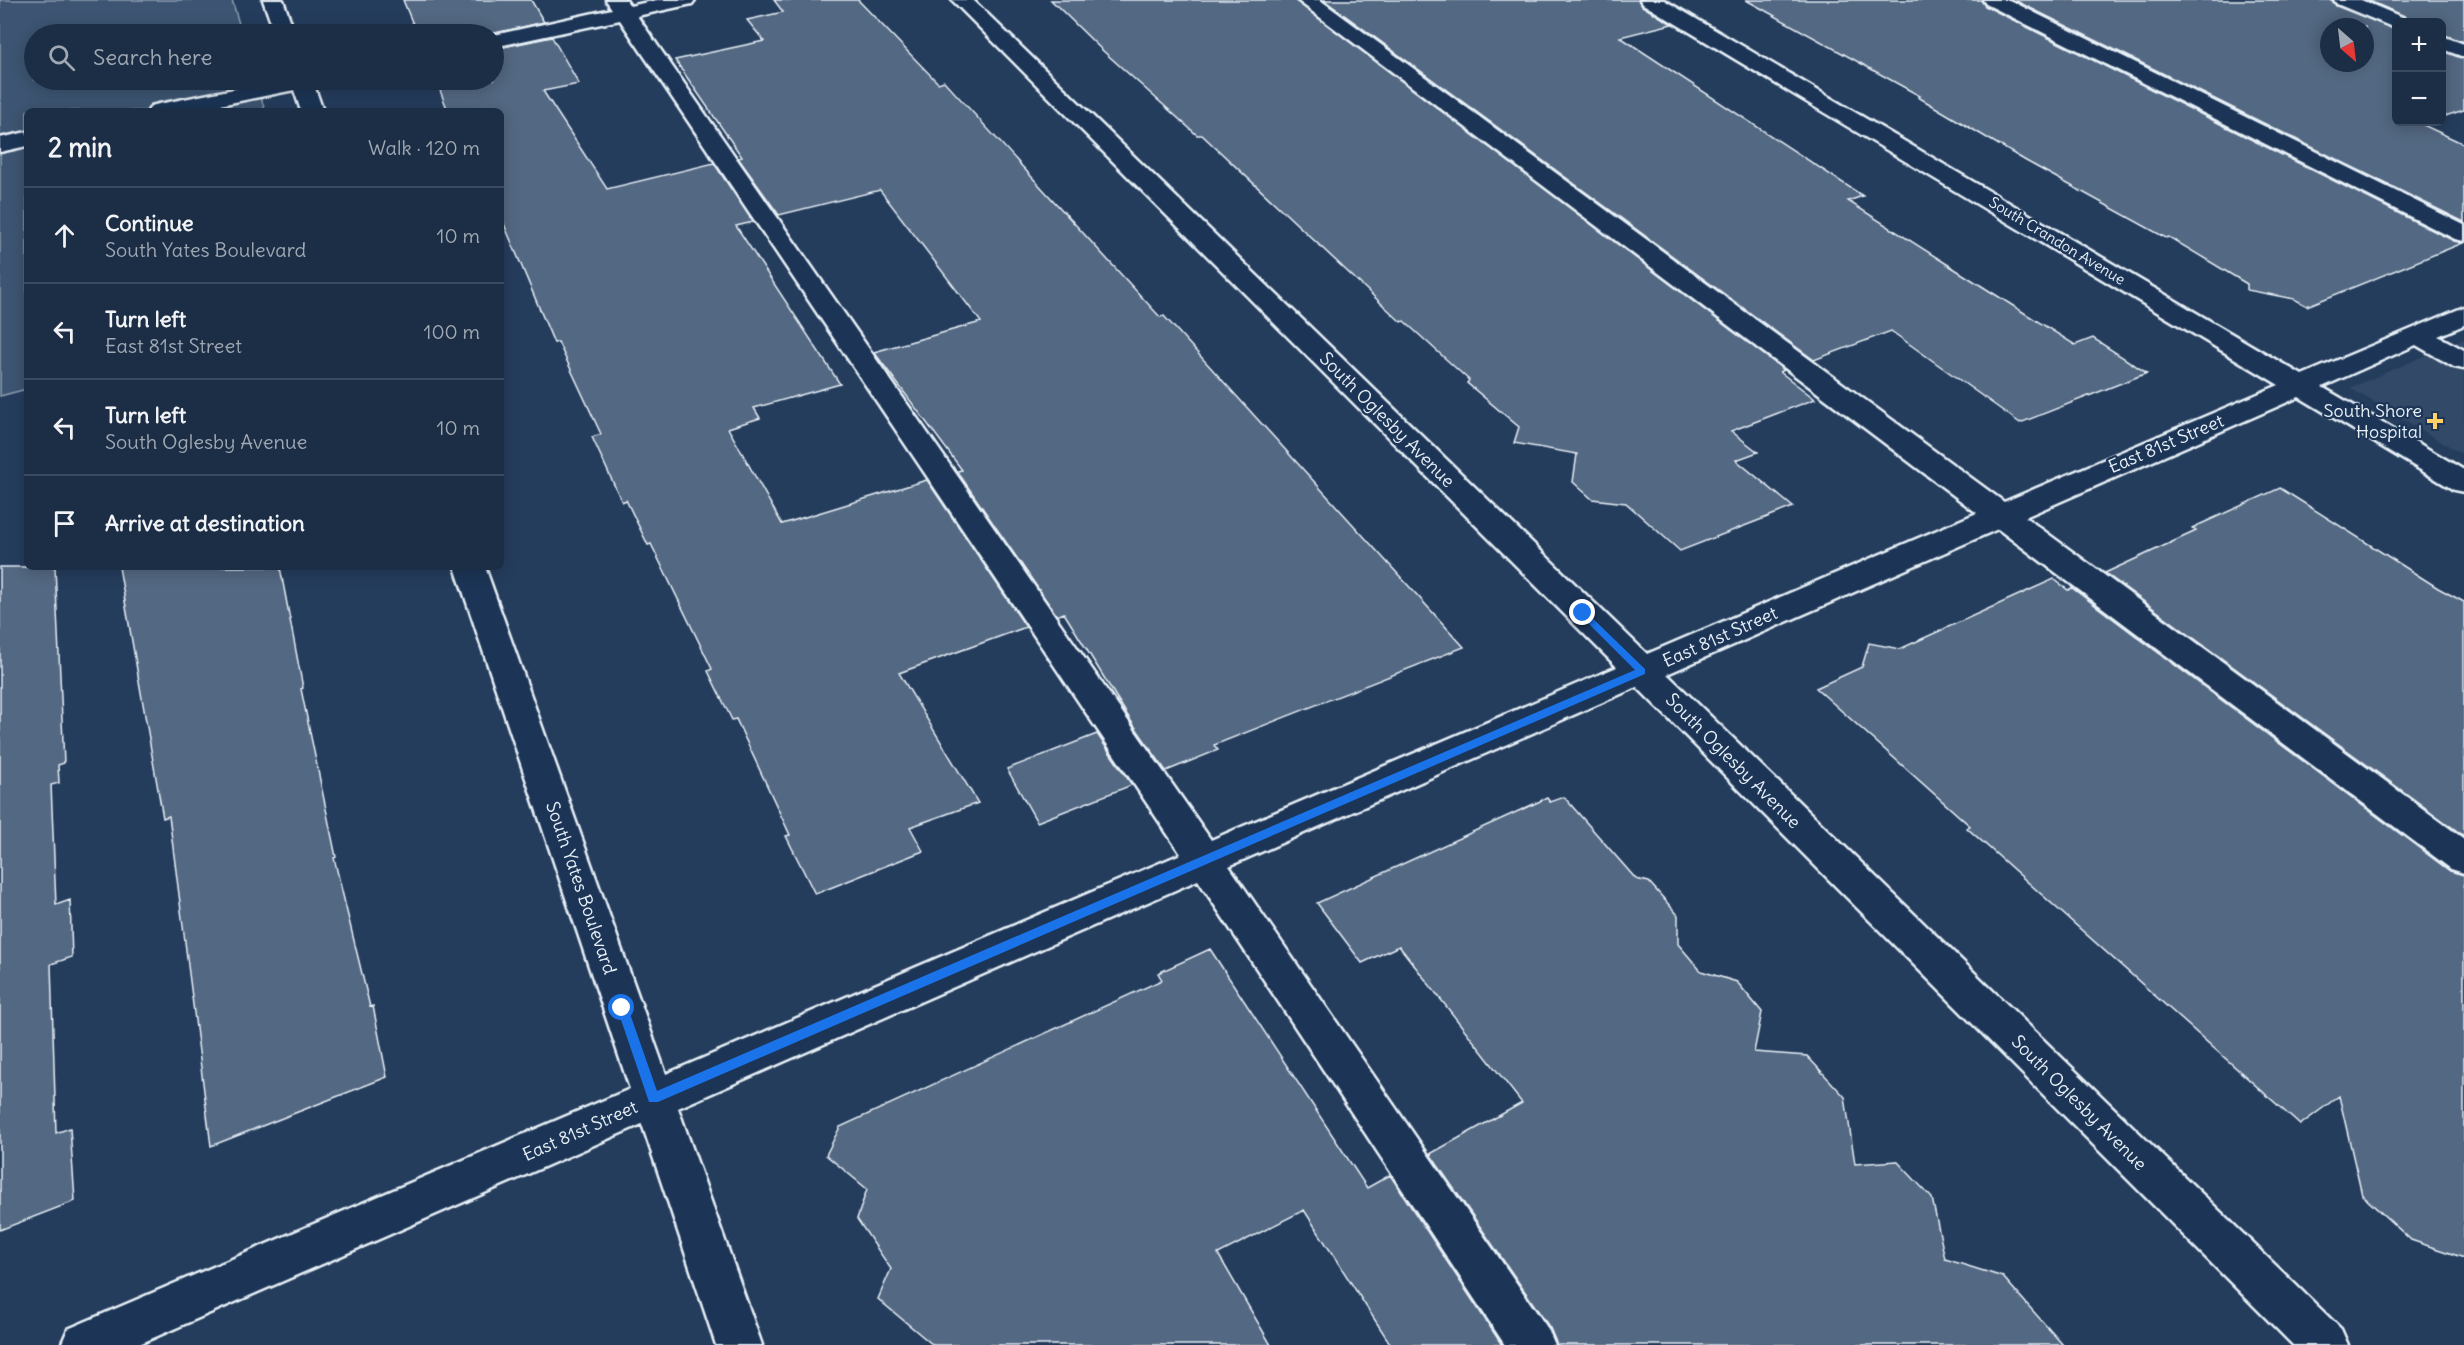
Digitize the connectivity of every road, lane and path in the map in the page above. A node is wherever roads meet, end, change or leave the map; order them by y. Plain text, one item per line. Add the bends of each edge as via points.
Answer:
1 (273, 0) edge
2 (685, 0) edge
3 (962, 0) edge
4 (1307, 0) edge
5 (1650, 0) edge
6 (1993, 0) edge
7 (2344, 0) edge
8 (620, 6) edge
9 (2392, 20) edge
10 (281, 24) edge
11 (504, 38) edge
12 (2446, 44) edge
13 (2464, 51) edge
14 (257, 90) edge
15 (307, 90) edge
16 (173, 108) edge
17 (311, 108) edge
18 (24, 140) edge
19 (0, 145) edge
20 (2464, 234) edge
21 (2464, 315) edge
22 (2417, 335) junction
23 (2464, 361) edge
24 (2300, 386) junction
25 (2462, 480) edge
26 (2001, 515) junction
27 (471, 570) edge
28 (1642, 671) junction
29 (2464, 859) edge
30 (1205, 860) junction
31 (654, 1099) junction
32 (84, 1345) edge
33 (739, 1345) edge
34 (1532, 1345) edge
35 (2325, 1345) edge

1 - 10 street
2 - 8 street
3 - 28 street, South Oglesby Avenue
4 - 26 street
5 - 24 street, South Crandon Avenue
6 - 20 street
7 - 9 street
8 - 11 street
8 - 30 street
12 - 13 street
14 - 16 street
15 - 17 street
18 - 19 street
21 - 22 street, East 81st Street
22 - 23 street
22 - 24 street, East 81st Street
24 - 25 street, South Crandon Avenue
24 - 26 street, East 81st Street
26 - 28 street, East 81st Street
26 - 29 street
27 - 31 street, South Yates Boulevard
28 - 30 street, East 81st Street
28 - 35 street, South Oglesby Avenue
30 - 31 street, East 81st Street
30 - 34 street
31 - 32 street, East 81st Street
31 - 33 street, South Yates Boulevard

